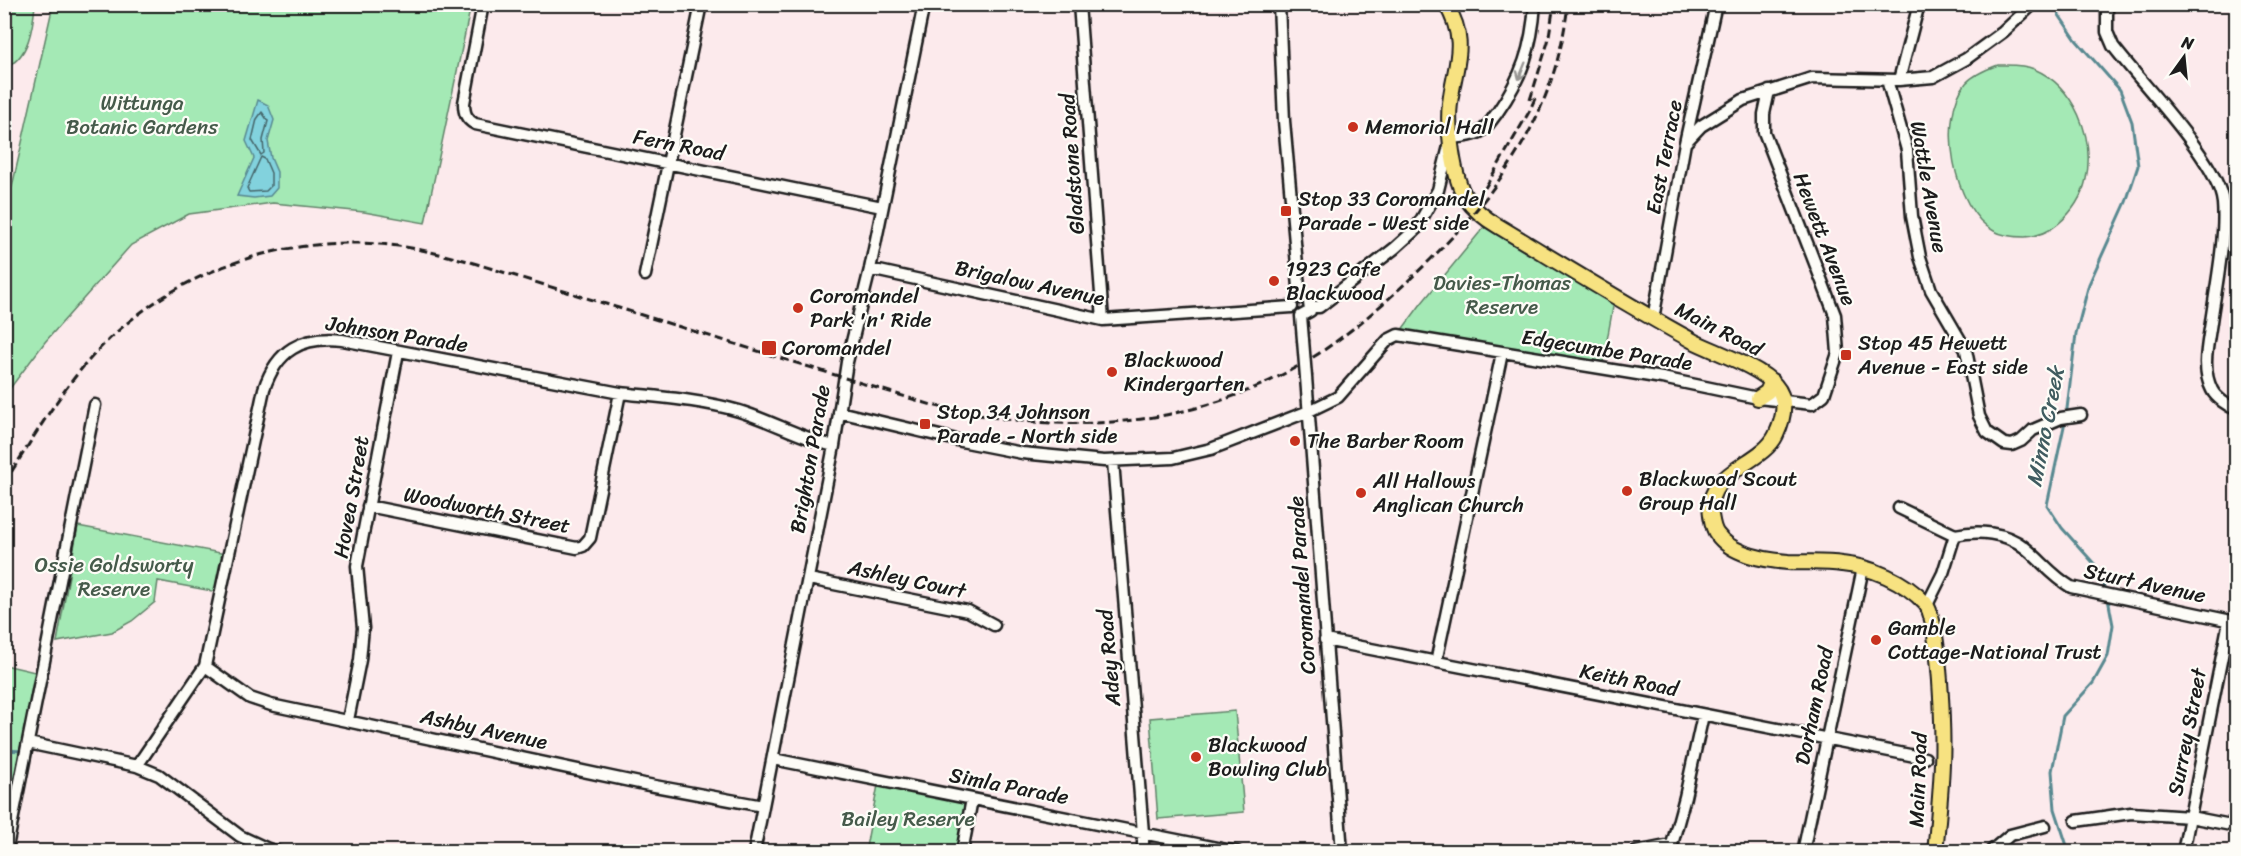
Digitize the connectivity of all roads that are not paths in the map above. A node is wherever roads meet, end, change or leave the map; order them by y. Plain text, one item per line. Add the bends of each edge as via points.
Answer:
1 (483, 4) edge
2 (701, 4) edge
3 (924, 4) edge
4 (1079, 4) edge
5 (1279, 4) edge
6 (1446, 4) edge
7 (1535, 4) edge
8 (1716, 4) edge
9 (1919, 4) edge
10 (2032, 4) edge
11 (2107, 4) edge
12 (1887, 80) junction
13 (1899, 80) junction
14 (1769, 91) junction
15 (1451, 138) junction
16 (1685, 143) junction
17 (670, 163) junction
18 (882, 207) junction
19 (870, 269) junction
20 (645, 275) dead end
21 (1296, 303) junction
22 (1311, 307) junction
23 (1301, 316) junction
24 (1653, 319) junction
25 (1103, 320) junction
26 (398, 352) junction
27 (1502, 353) junction
28 (1772, 381) junction
29 (620, 393) junction
30 (1758, 398) junction
31 (1784, 402) junction
32 (95, 405) dead end
33 (2236, 409) edge
34 (1309, 411) junction
35 (839, 412) junction
36 (2071, 417) dead end
37 (834, 446) junction
38 (1113, 461) junction
39 (368, 506) junction
40 (1899, 508) dead end
41 (1955, 536) junction
42 (1863, 568) junction
43 (808, 579) junction
44 (1927, 605) junction
45 (2233, 621) edge
46 (994, 625) dead end
47 (1325, 640) junction
48 (1436, 662) junction
49 (205, 666) junction
50 (1703, 715) junction
51 (348, 720) junction
52 (1827, 739) junction
53 (28, 743) junction
54 (1925, 758) dead end
55 (773, 759) junction
56 (137, 766) junction
57 (972, 799) junction
58 (764, 806) junction
59 (2190, 817) junction
60 (2076, 821) dead end
61 (8, 826) edge
62 (2045, 826) dead end
63 (2236, 826) edge
64 (1143, 833) junction
65 (1670, 848) edge
66 (6, 852) edge
67 (278, 852) edge
68 (754, 852) edge
69 (962, 852) edge
70 (1143, 852) edge
71 (1237, 852) edge
72 (1342, 852) edge
73 (1636, 852) edge
74 (1803, 852) edge
75 (1935, 852) edge
76 (1990, 852) edge
77 (2183, 852) edge

1 - 17 street, Fern Road via 464,103 469,120
2 - 17 street
3 - 18 street, Brighton Parade
4 - 25 street, Gladstone Road
5 - 21 street
6 - 15 main road, Main Road via 1459,34 1450,104
7 -> 15 street via 1529,52 1511,93 1486,128 1466,137
8 - 16 street, East Terrace
9 - 13 street
10 - 13 street via 1966,59 1933,77
11 - 33 street via 2107,32 2113,46 2194,145 2221,189 2220,253 2205,363 2212,390
12 - 13 street
12 - 14 street via 1812,78
12 - 36 street, Wattle Avenue via 1907,150 1920,257 1931,290 1966,350 1979,416 1987,432 2012,445 2033,430
14 - 16 street via 1715,116
14 - 31 street, Hewett Avenue via 1764,132 1835,315 1838,353 1824,395 1812,404
15 - 22 street via 1438,190 1416,229 1319,307
15 - 24 main road, Main Road via 1457,176 1465,197 1476,210
16 - 24 street, East Terrace
17 - 18 street, Fern Road
17 - 20 street
18 - 19 street, Brighton Parade
19 - 25 street, Brigalow Avenue
19 - 35 street, Brighton Parade
21 - 22 street via 1308,300
21 - 23 street via 1295,314
21 - 25 street, Brigalow Avenue
22 - 23 street via 1308,314
23 - 34 street, Coromandel Parade, bridge
24 - 28 main road, Main Road
26 - 29 street, Johnson Parade
26 - 39 street, Hovea Street
26 - 49 street, Johnson Parade via 324,338 289,350 269,373
27 - 30 street, Edgecumbe Parade via 1662,378
27 - 34 street, Edgecumbe Parade via 1398,335 1388,340 1338,397
27 - 48 street
28 - 30 main road via 1767,392
28 - 31 main road, Main Road
29 - 37 street, Johnson Parade via 736,410
29 - 39 street, Woodworth Street via 590,538 583,546 577,548
30 - 31 street, Edgecumbe Parade
31 - 42 main road via 1785,411 1775,438 1718,487 1710,512 1715,532 1728,546 1771,561
32 - 53 street
34 - 38 street via 1210,449 1173,458
34 - 47 street, Coromandel Parade
35 - 37 street, Brighton Parade
35 - 38 street via 1022,453
37 - 43 street, Brighton Parade
38 - 64 street, Adey Road
39 - 51 street, Hovea Street via 357,566 363,628
40 - 41 street
41 - 44 street
41 - 45 street, Sturt Avenue via 1973,531 2000,535 2023,546 2071,587
42 - 44 main road via 1906,587
42 - 52 street, Dorham Road
43 - 46 street, Ashley Court via 969,610
43 - 55 street, Brighton Parade
44 - 75 main road, Main Road via 1937,645 1942,760
45 - 59 street, Surrey Street
47 - 48 street, Keith Road
47 - 72 street, Coromandel Parade
48 - 50 street, Keith Road
49 - 51 street, Ashby Avenue via 250,698
49 - 56 street, Johnson Parade
50 - 52 street, Keith Road
50 - 65 street
51 - 58 street, Ashby Avenue
52 - 54 street, Keith Road
52 - 74 street, Dorham Road
53 - 56 street
53 - 61 street
55 - 57 street, Simla Parade
55 - 58 street, Brighton Parade
56 - 67 street via 159,775 240,836
57 - 64 street, Simla Parade
57 - 69 street
58 - 68 street, Brighton Parade
59 - 60 street via 2131,813
59 - 63 street
59 - 77 street, Surrey Street
61 - 66 street
62 - 76 street via 2010,835
64 - 70 street, Adey Road
64 - 71 street, Simla Parade
65 - 73 street

